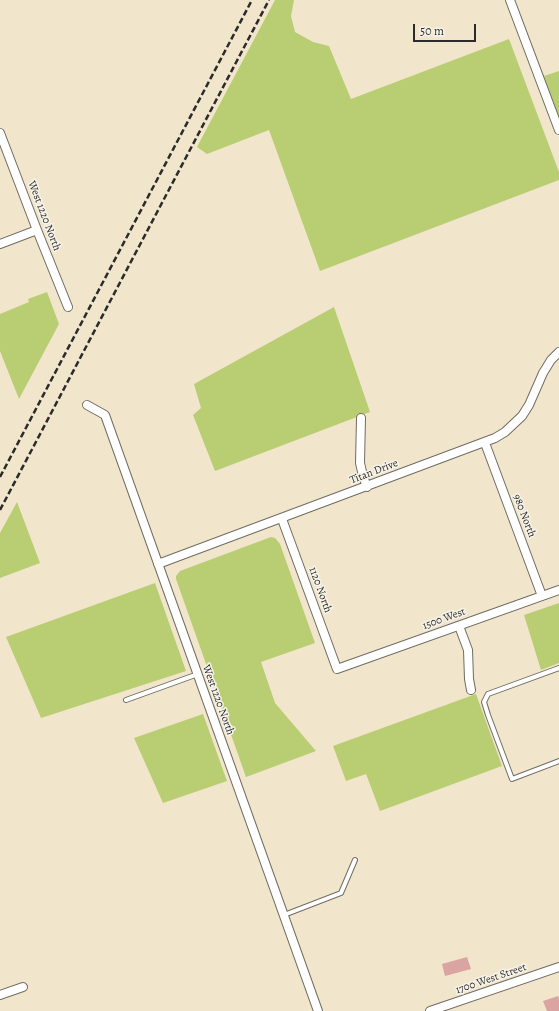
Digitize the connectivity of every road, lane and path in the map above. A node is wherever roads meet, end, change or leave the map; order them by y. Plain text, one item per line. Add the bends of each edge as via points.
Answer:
1 (510, 0) edge
2 (559, 130) edge
3 (0, 133) edge
4 (37, 230) junction
5 (0, 244) edge
6 (68, 307) dead end
7 (559, 352) edge
8 (87, 405) dead end
9 (360, 418) dead end
10 (484, 442) junction
11 (367, 487) junction
12 (282, 519) junction
13 (158, 564) junction
14 (559, 590) edge
15 (542, 596) junction
16 (459, 626) junction
17 (559, 668) edge
18 (337, 669) joint
19 (198, 674) junction
20 (471, 690) dead end
21 (126, 700) dead end
22 (559, 761) edge
23 (355, 860) dead end
24 (283, 915) junction
25 (559, 968) edge
26 (24, 987) dead end
27 (0, 995) edge
28 (318, 1011) edge
29 (430, 1011) edge

1 - 2 street
3 - 4 street, West 1220 North
4 - 5 street
4 - 6 street, West 1220 North
7 - 10 street, Titan Drive via 544,372 522,416 504,432
8 - 13 street, West 1220 North via 105,415
9 - 11 street via 360,463
10 - 11 street, Titan Drive
10 - 15 street, 980 North
11 - 12 street, Titan Drive
12 - 13 street, Titan Drive
12 - 18 street, 1120 North
13 - 19 street, West 1220 North
14 - 15 street, 1500 West
15 - 16 street, 1500 West
16 - 18 street, 1500 West
16 - 20 street via 468,650
17 - 22 lane via 488,694 484,702 512,778
19 - 21 lane
19 - 24 street, West 1220 North
23 - 24 lane via 340,893
24 - 28 street, West 1220 North
25 - 29 street, 1700 West Street
26 - 27 street

